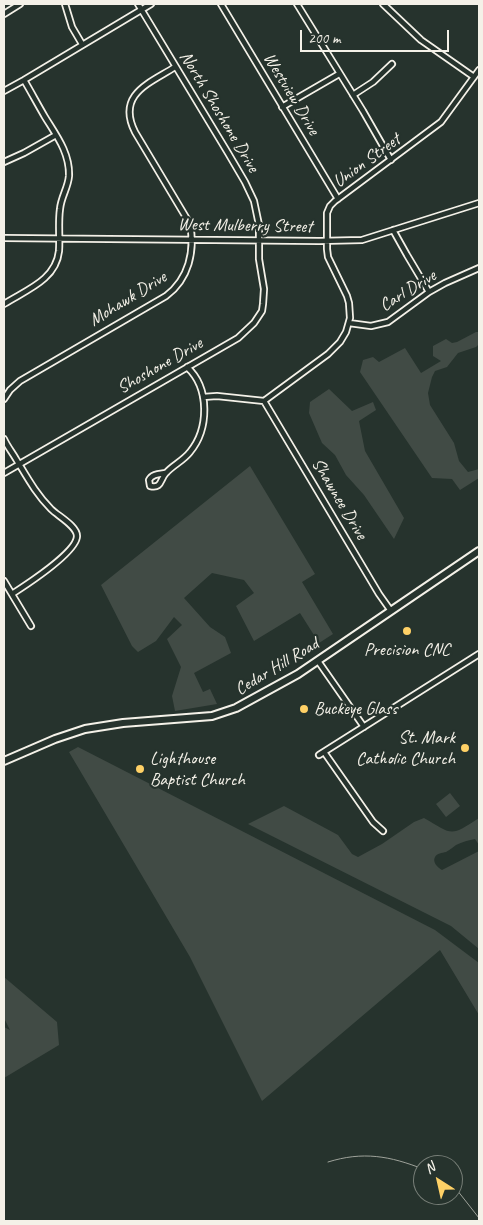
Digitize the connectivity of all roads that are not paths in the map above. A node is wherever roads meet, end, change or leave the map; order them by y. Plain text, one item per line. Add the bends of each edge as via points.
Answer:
1 (20, 4) edge
2 (65, 4) edge
3 (138, 4) edge
4 (151, 4) edge
5 (221, 4) edge
6 (297, 4) edge
7 (383, 4) edge
8 (141, 10) junction
9 (4, 14) edge
10 (82, 44) junction
11 (392, 64) dead end
12 (175, 67) junction
13 (479, 70) edge
14 (339, 74) junction
15 (474, 77) junction
16 (24, 80) junction
17 (4, 91) edge
18 (353, 95) junction
19 (282, 107) junction
20 (56, 135) junction
21 (392, 160) junction
22 (4, 162) edge
23 (338, 199) junction
24 (479, 203) edge
25 (393, 230) junction
26 (4, 238) edge
27 (59, 238) junction
28 (191, 240) junction
29 (258, 240) junction
30 (326, 241) junction
31 (479, 268) edge
32 (429, 292) junction
33 (4, 304) edge
34 (349, 323) junction
35 (187, 367) junction
36 (203, 397) junction
37 (4, 399) edge
38 (264, 401) junction
39 (4, 439) edge
40 (19, 465) junction
41 (4, 473) edge
42 (165, 473) dead end
43 (479, 551) edge
44 (4, 581) edge
45 (12, 594) junction
46 (390, 612) junction
47 (30, 626) dead end
48 (479, 654) edge
49 (318, 661) junction
50 (364, 727) junction
51 (4, 761) edge
52 (384, 831) dead end

1 - 9 street
2 - 10 street via 72,27
3 - 8 street, North Shoshone Drive
4 - 8 street
5 - 19 street, Westview Drive
6 - 14 street
7 - 15 street via 421,40
8 - 10 street
8 - 12 street, North Shoshone Drive
10 - 16 street
11 - 18 street
12 - 28 street, Mohawk Drive via 140,89 131,103 130,118 135,132 187,217
12 - 29 street, North Shoshone Drive via 251,192 258,216
13 - 15 street, Union Street
14 - 18 street
14 - 19 street
15 - 21 street, Union Street via 442,122
16 - 17 street
16 - 20 street
18 - 21 street
19 - 23 street, Westview Drive
20 - 22 street
20 - 27 street via 69,169 60,207
21 - 23 street, Union Street
23 - 30 street, Union Street via 328,209
24 - 25 street, West Mulberry Street
25 - 30 street, West Mulberry Street via 362,240
25 - 32 street
26 - 27 street, West Mulberry Street
27 - 28 street, West Mulberry Street
27 - 33 street via 57,261 49,275
28 - 29 street, West Mulberry Street
28 - 37 street, Mohawk Drive via 188,268 172,292 20,381
29 - 30 street, West Mulberry Street
29 - 35 street, Shoshone Drive via 264,289 264,304 258,317 238,338
30 - 34 street, Union Street via 328,257 349,303
31 - 32 street, Carl Drive
32 - 34 street, Carl Drive via 388,322 371,326
34 - 38 street via 333,350
35 - 36 street via 195,374
35 - 40 street, Shoshone Drive
36 - 38 street
36 - 42 street via 203,421 197,441 182,461
38 - 46 street, Shawnee Drive
39 - 40 street
40 - 41 street, Shoshone Drive
40 - 45 street via 40,498 76,530 77,538 57,562
43 - 46 main road, Cedar Hill Road
44 - 45 street
45 - 47 street
46 - 49 main road, Cedar Hill Road
48 - 50 street
49 - 50 street
49 - 51 main road, Cedar Hill Road via 279,686 219,714 85,729
50 - 52 street via 321,754

